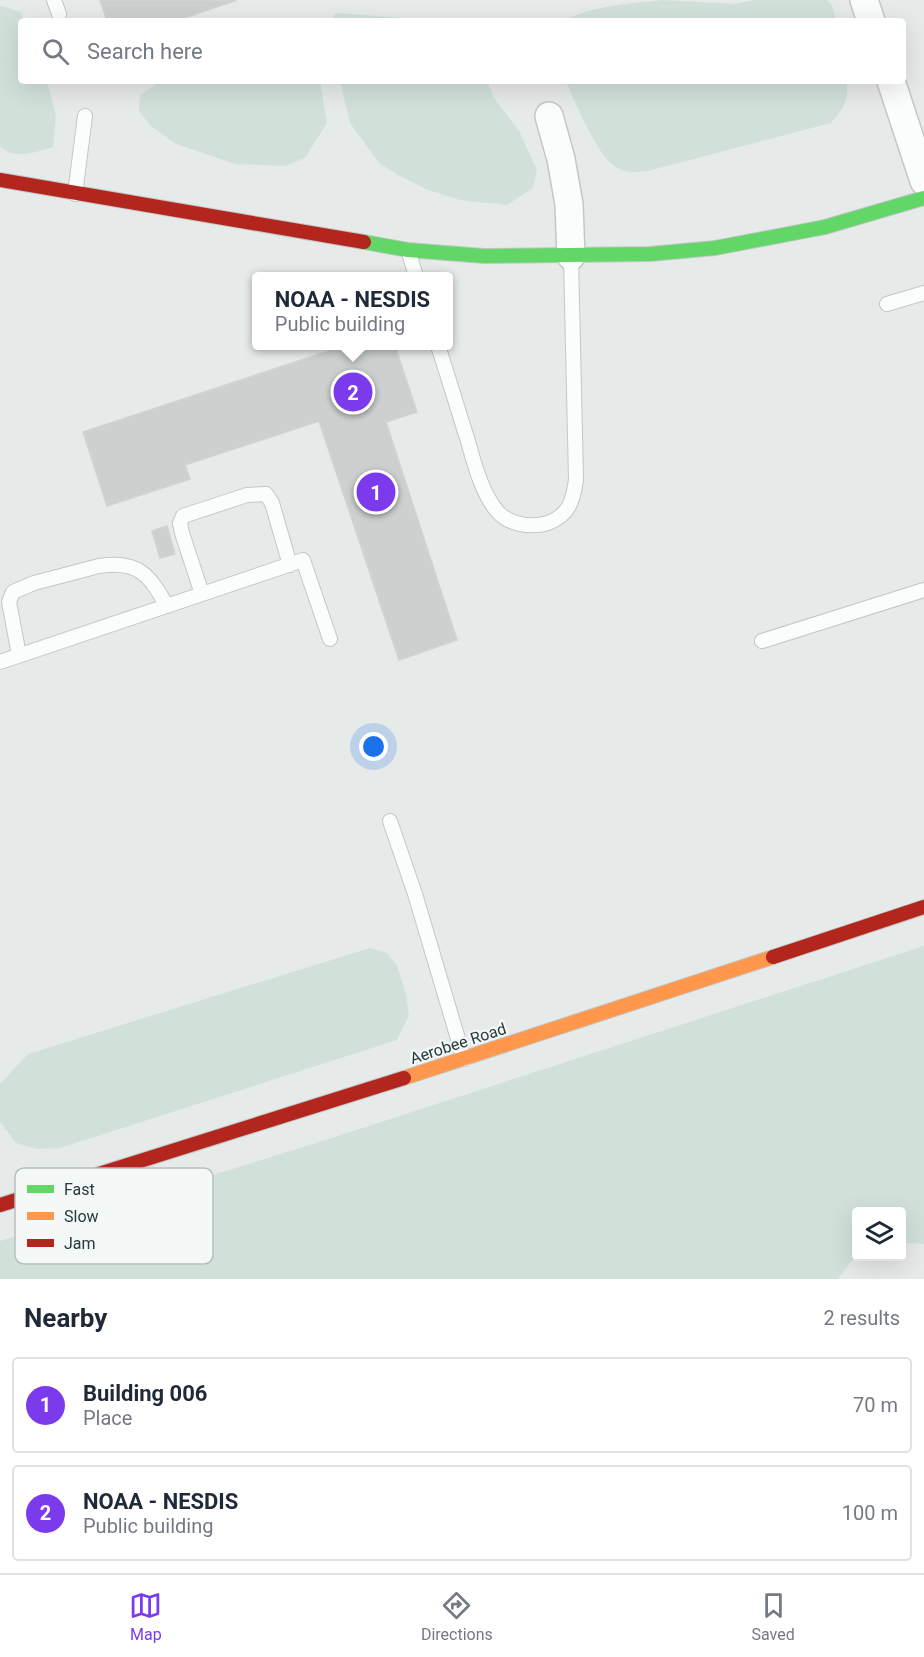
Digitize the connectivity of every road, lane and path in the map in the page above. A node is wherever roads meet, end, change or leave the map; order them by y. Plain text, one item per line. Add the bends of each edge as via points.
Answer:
1 (54, 0) edge
2 (864, 0) edge
3 (59, 14) dead end
4 (870, 18) edge
5 (892, 84) edge
6 (86, 116) dead end
7 (549, 116) dead end
8 (0, 180) edge
9 (924, 182) edge
10 (75, 194) junction
11 (924, 198) edge
12 (408, 250) junction
13 (571, 256) junction
14 (415, 272) edge
15 (924, 293) edge
16 (887, 304) dead end
17 (440, 350) edge
18 (290, 565) junction
19 (924, 590) edge
20 (202, 594) junction
21 (167, 606) junction
22 (330, 639) dead end
23 (762, 641) dead end
24 (19, 655) junction
25 (0, 662) edge
26 (390, 821) dead end
27 (924, 907) edge
28 (464, 1059) junction
29 (120, 1168) edge
30 (15, 1201) edge
31 (0, 1206) edge

1 - 3 lane
2 - 4 street
5 - 9 street
6 - 10 lane
7 - 13 street via 569,204
8 - 10 street
10 - 12 street
11 - 13 street via 825,226 715,248
12 - 13 street via 484,256
12 - 14 lane
13 - 17 lane via 576,480 573,500 558,519 520,525 496,510 475,466
15 - 16 lane
18 - 20 lane
18 - 20 lane via 267,494 246,495 183,516 182,533
18 - 22 lane via 303,560
19 - 23 lane
20 - 21 lane
21 - 24 lane
21 - 24 lane via 144,572 120,565 99,566 34,583 13,592 9,602
24 - 25 lane
26 - 28 lane
27 - 28 street, Aerobee Road
28 - 29 street, Aerobee Road
30 - 31 street, Aerobee Road

